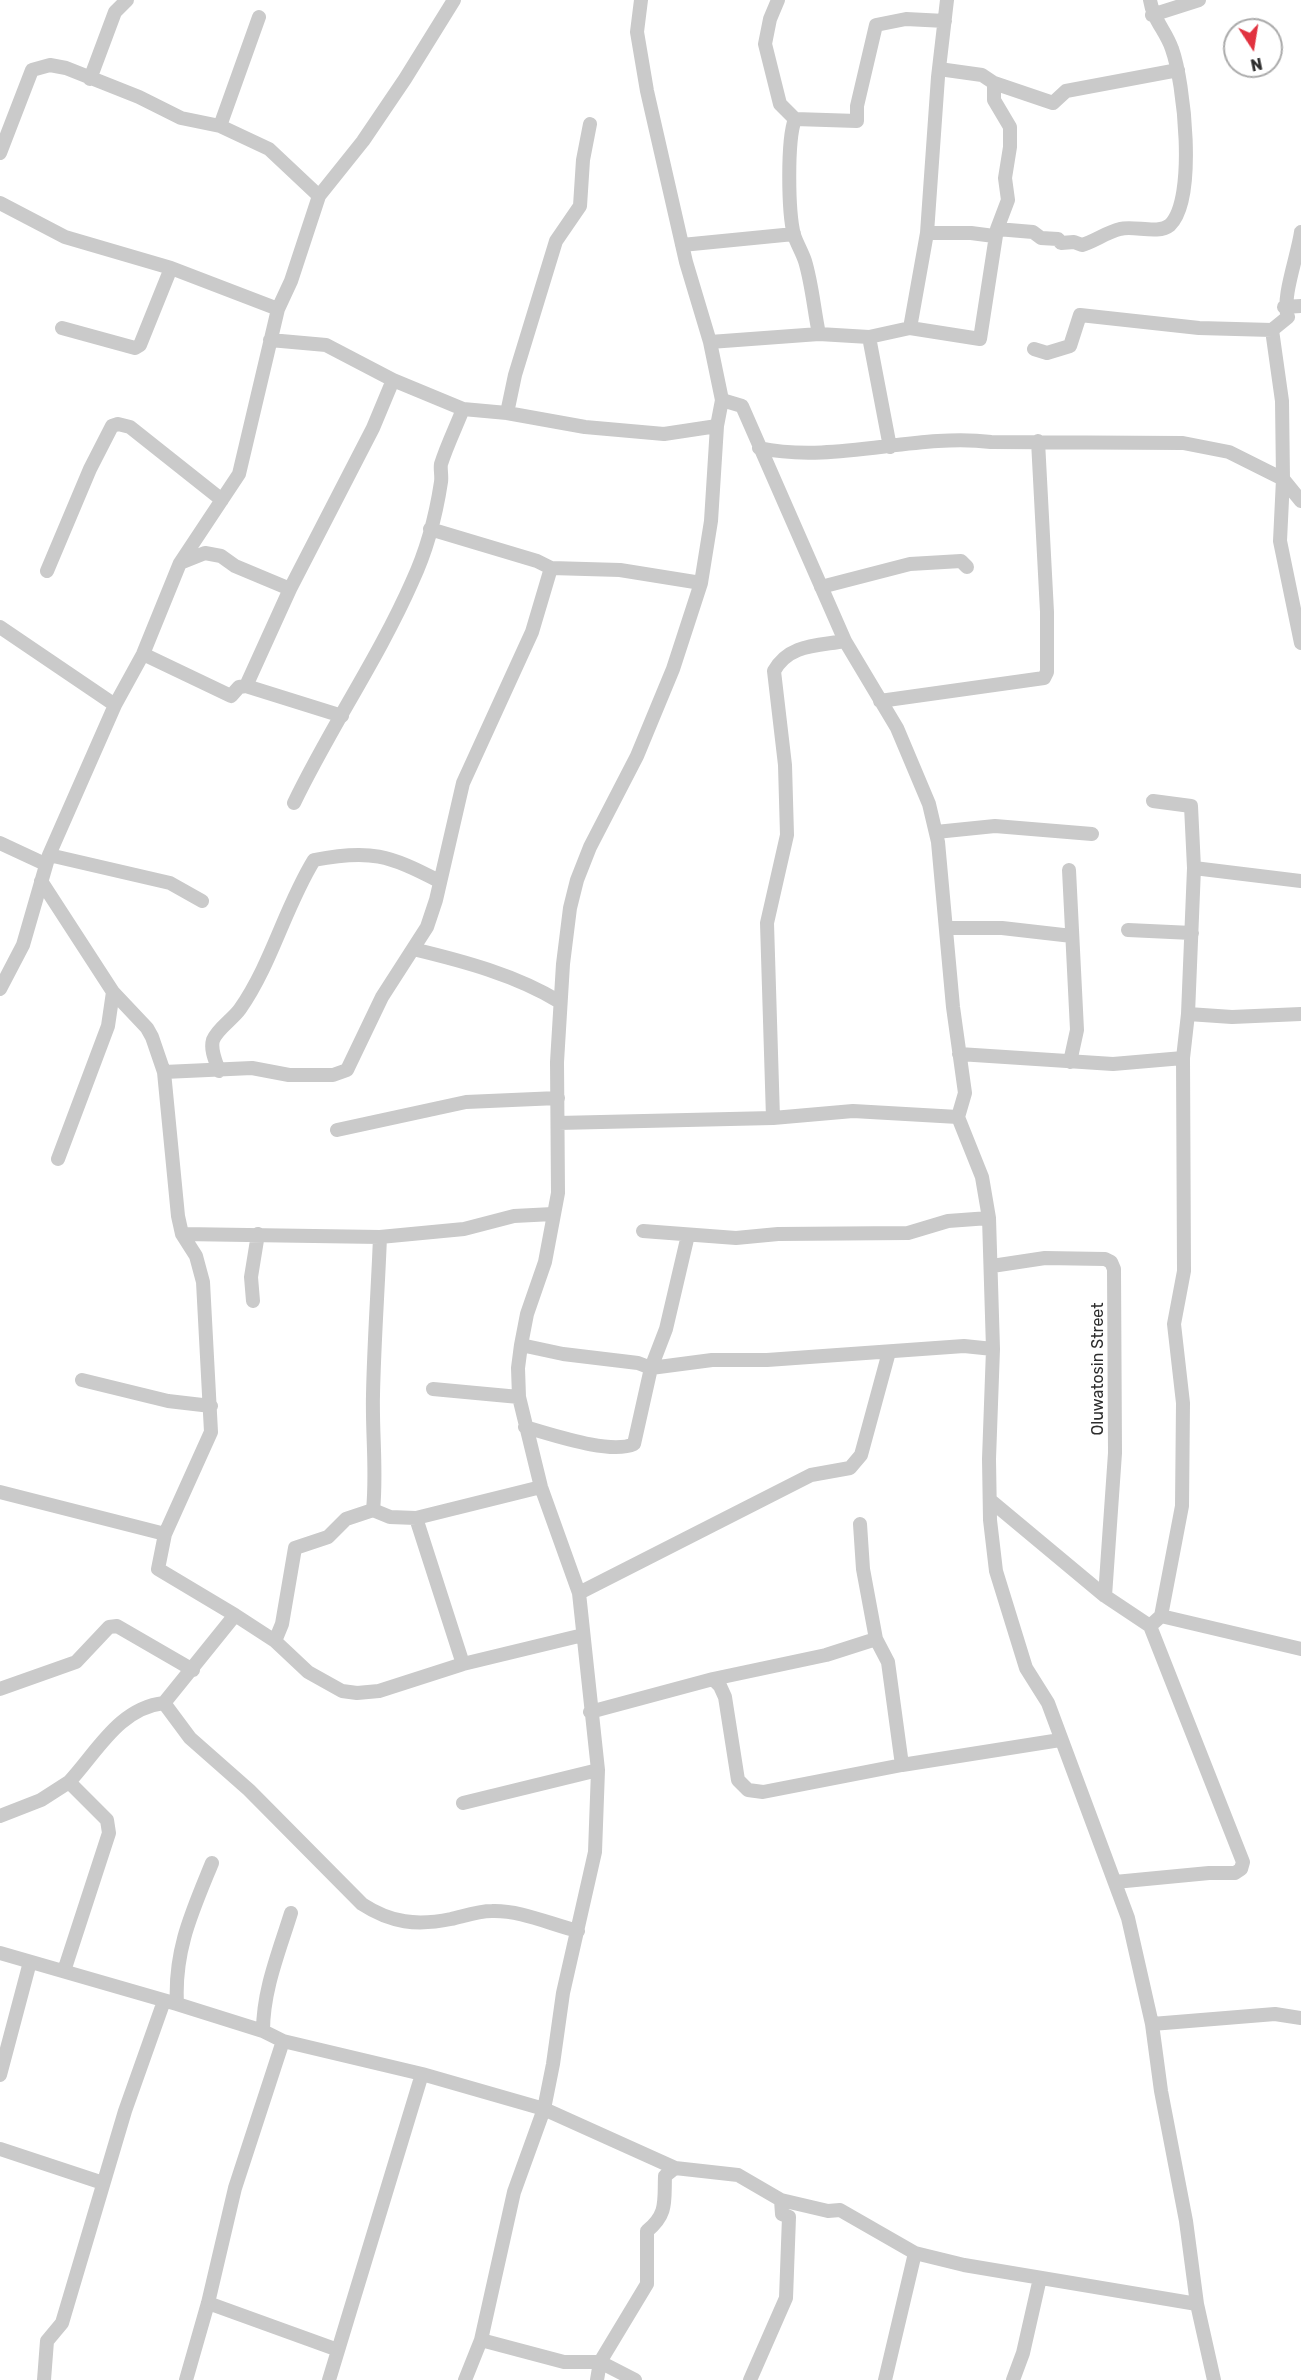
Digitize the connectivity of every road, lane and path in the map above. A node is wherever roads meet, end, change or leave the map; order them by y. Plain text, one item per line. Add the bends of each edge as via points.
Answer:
1 (127, 0) edge
2 (454, 0) edge
3 (640, 0) edge
4 (778, 0) edge
5 (947, 0) edge
6 (1150, 0) edge
7 (1199, 0) edge
8 (1152, 15) junction
9 (259, 17) dead end
10 (945, 21) junction
11 (939, 69) junction
12 (1178, 70) junction
13 (90, 80) junction
14 (994, 83) junction
15 (795, 119) junction
16 (590, 124) dead end
17 (220, 126) junction
18 (0, 153) edge
19 (320, 196) junction
20 (0, 202) edge
21 (1301, 232) edge
22 (927, 233) junction
23 (995, 233) junction
24 (794, 234) junction
25 (682, 245) junction
26 (171, 268) junction
27 (1301, 306) edge
28 (1284, 308) junction
29 (278, 309) junction
30 (62, 328) dead end
31 (910, 328) junction
32 (1272, 330) junction
33 (819, 334) junction
34 (869, 337) junction
35 (270, 340) junction
36 (710, 342) junction
37 (1034, 349) dead end
38 (393, 380) junction
39 (722, 400) junction
40 (463, 409) junction
41 (507, 413) junction
42 (717, 426) junction
43 (1038, 441) junction
44 (890, 447) junction
45 (759, 448) junction
46 (1283, 479) junction
47 (222, 500) junction
48 (1301, 501) edge
49 (430, 529) junction
50 (180, 563) junction
51 (967, 567) dead end
52 (551, 568) junction
53 (47, 571) dead end
54 (701, 583) junction
55 (821, 587) junction
56 (290, 589) junction
57 (1299, 617) edge
58 (0, 627) edge
59 (845, 641) junction
60 (1301, 643) edge
61 (143, 654) junction
62 (246, 686) junction
63 (880, 701) junction
64 (115, 705) junction
65 (342, 716) junction
66 (1153, 801) dead end
67 (294, 802) dead end
68 (936, 832) junction
69 (1092, 834) dead end
70 (0, 843) edge
71 (47, 859) junction
72 (1194, 868) junction
73 (1069, 870) dead end
74 (439, 880) junction
75 (41, 881) junction
76 (1301, 881) edge
77 (202, 901) dead end
78 (946, 928) junction
79 (1128, 930) dead end
80 (1192, 933) junction
81 (1072, 936) junction
82 (413, 949) junction
83 (0, 989) edge
84 (113, 992) junction
85 (560, 1002) junction
86 (1188, 1014) junction
87 (1301, 1014) edge
88 (959, 1054) junction
89 (1183, 1058) junction
90 (1070, 1062) junction
91 (219, 1071) junction
92 (164, 1072) junction
93 (558, 1098) junction
94 (958, 1117) junction
95 (773, 1118) junction
96 (558, 1123) junction
97 (337, 1130) dead end
98 (58, 1159) dead end
99 (553, 1214) junction
100 (989, 1218) junction
101 (643, 1231) dead end
102 (182, 1234) junction
103 (258, 1234) junction
104 (688, 1235) junction
105 (380, 1237) junction
106 (992, 1266) junction
107 (253, 1301) dead end
108 (521, 1345) junction
109 (993, 1349) junction
110 (889, 1352) junction
111 (651, 1368) junction
112 (82, 1380) dead end
113 (433, 1389) dead end
114 (519, 1397) junction
115 (211, 1406) junction
116 (525, 1427) junction
117 (541, 1487) junction
118 (0, 1492) edge
119 (991, 1501) junction
120 (373, 1510) junction
121 (416, 1518) junction
122 (860, 1524) dead end
123 (165, 1534) junction
124 (579, 1593) junction
125 (1105, 1596) junction
126 (235, 1615) junction
127 (1161, 1616) junction
128 (1150, 1626) junction
129 (583, 1635) junction
130 (876, 1639) junction
131 (275, 1641) junction
132 (1301, 1649) edge
133 (463, 1664) junction
134 (194, 1670) junction
135 (713, 1679) junction
136 (0, 1689) edge
137 (164, 1703) junction
138 (590, 1712) junction
139 (1060, 1740) junction
140 (902, 1765) junction
141 (598, 1770) junction
142 (69, 1782) junction
143 (463, 1803) dead end
144 (0, 1816) edge
145 (212, 1863) dead end
146 (1115, 1882) junction
147 (291, 1913) dead end
148 (578, 1931) junction
149 (0, 1953) edge
150 (30, 1962) junction
151 (64, 1971) junction
152 (170, 2002) junction
153 (1301, 2018) edge
154 (1152, 2024) junction
155 (263, 2031) junction
156 (283, 2041) junction
157 (422, 2074) junction
158 (0, 2075) edge
159 (544, 2109) junction
160 (0, 2149) edge
161 (675, 2168) junction
162 (103, 2183) junction
163 (781, 2200) junction
164 (915, 2253) junction
165 (1040, 2278) junction
166 (208, 2303) junction
167 (1197, 2304) junction
168 (481, 2340) junction
169 (338, 2350) junction
170 (600, 2361) junction
171 (44, 2380) edge
172 (186, 2380) edge
173 (329, 2380) edge
174 (465, 2380) edge
175 (597, 2380) edge
176 (635, 2380) edge
177 (750, 2380) edge
178 (885, 2380) edge
179 (1013, 2380) edge
180 (1214, 2380) edge

1 - 13 street via 115,12
2 - 19 street via 363,141
3 - 25 street via 639,44
4 - 15 street via 765,44 780,104
5 - 10 street
6 - 8 street
7 - 8 street
8 - 12 street via 1172,47
9 - 17 street
10 - 11 street
10 - 15 street via 906,20 876,25 857,121
11 - 14 street via 982,75
11 - 22 street
12 - 14 street via 1066,91 1053,103
12 - 23 street via 1187,166 1171,224 1120,229 1082,245 1041,238 1033,232
13 - 17 street via 139,97 181,118
13 - 18 street via 50,65 32,70
14 - 23 street via 994,100 1010,127 1005,178 1008,200
15 - 24 street via 789,146
16 - 41 street via 582,160 580,206 556,242
17 - 19 street via 269,150
19 - 29 street
20 - 26 street via 65,237
21 - 28 street
22 - 23 street
22 - 31 street
23 - 31 street via 980,339
24 - 25 street
24 - 33 street via 805,260
25 - 36 street
26 - 29 street
26 - 30 street via 140,345 135,348
27 - 28 street
28 - 32 street via 1288,317
29 - 35 street
31 - 34 street
32 - 37 street via 1199,328 1080,315 1070,346 1047,353
32 - 46 street via 1282,400
33 - 34 street
33 - 36 street
34 - 44 street
35 - 38 street via 326,345
35 - 47 street via 239,474
36 - 39 street
38 - 40 street
38 - 56 street via 373,428
39 - 42 street
39 - 45 street via 742,406
40 - 41 street
40 - 49 street via 440,466 441,480
41 - 42 street via 585,427 664,434
42 - 54 street via 711,521
43 - 44 street via 960,439
43 - 46 street via 1183,443 1228,452
43 - 63 street via 1047,612 1044,678
44 - 45 street via 795,454
45 - 55 street
46 - 48 street
46 - 57 street via 1280,541
47 - 50 street
47 - 53 street via 130,427 112,426
49 - 52 street
49 - 65 street via 413,580
50 - 56 street via 205,553 221,556
50 - 61 street
51 - 55 street via 961,561 910,564
52 - 54 street via 620,570
52 - 74 street via 532,632 463,783
54 - 85 street via 673,669 637,756 577,880 570,908
55 - 59 street
56 - 62 street
57 - 60 street
58 - 64 street
59 - 63 street
59 - 95 street via 793,651 782,658 774,671 785,765 787,835 767,923
61 - 62 street via 231,696 239,687
61 - 64 street
62 - 65 street
63 - 68 street via 897,728 929,804
64 - 71 street
65 - 67 street via 319,750
66 - 72 street via 1191,806
68 - 69 street via 995,826
68 - 78 street
70 - 71 street
71 - 75 street
71 - 77 street via 170,883
72 - 76 street
72 - 80 street
73 - 81 street
74 - 82 street via 426,927
74 - 91 street via 380,855 314,860 260,975 240,1010 215,1036 213,1051
75 - 83 street via 22,945
75 - 84 street
78 - 81 street via 1002,928
78 - 88 street
79 - 80 street
80 - 86 street
81 - 90 street via 1077,1030
82 - 85 street via 462,960
82 - 91 street via 382,997 347,1070 333,1075 289,1076 252,1068
84 - 92 street via 147,1028
84 - 98 street via 108,1026
85 - 93 street
86 - 87 street
86 - 89 street
88 - 90 street
88 - 94 street via 964,1093
89 - 90 street via 1113,1064
89 - 127 street via 1185,1271 1174,1324 1183,1403 1182,1506
91 - 92 street
92 - 102 street
93 - 96 street
93 - 97 street via 466,1102
94 - 95 street via 853,1111
94 - 100 street via 982,1177
95 - 96 street
96 - 99 street via 558,1193
99 - 105 street via 514,1216 464,1229
99 - 108 street via 545,1262
100 - 104 street via 948,1221 908,1233 736,1238
100 - 106 street
101 - 104 street
102 - 103 street
102 - 115 street via 196,1256 203,1282
103 - 105 street
103 - 107 street via 251,1277
104 - 111 street via 666,1329
105 - 120 street via 373,1393 377,1472
106 - 109 street
106 - 125 street, Oluwatosin Street via 1045,1258 1105,1259 1114,1269 1115,1453
108 - 111 street
108 - 114 street
109 - 110 street
109 - 119 street via 988,1437
110 - 111 street via 723,1359
110 - 124 street via 861,1455 850,1468 811,1475
111 - 116 street via 637,1437 626,1448
112 - 115 street via 168,1401
113 - 114 street
114 - 116 street
115 - 123 street via 211,1432
116 - 117 street
117 - 121 street
117 - 124 street
118 - 123 street
119 - 125 street
119 - 139 street via 996,1571 1002,1593 1026,1668 1048,1703
120 - 121 street via 390,1517
120 - 131 street via 346,1519 328,1537 295,1548 282,1624
121 - 133 street
122 - 130 street via 863,1569
123 - 126 street via 160,1572
124 - 129 street
125 - 128 street
126 - 131 street
126 - 134 street
127 - 128 street
127 - 132 street
128 - 146 street via 1243,1862 1235,1873
129 - 133 street
129 - 138 street
130 - 135 street via 826,1655
130 - 140 street via 888,1662
131 - 133 street via 308,1672 342,1690 357,1693 379,1691
134 - 136 street via 117,1626 109,1627 76,1662
134 - 137 street
135 - 138 street
135 - 140 street via 725,1697 738,1780 748,1791 762,1792
137 - 142 street via 151,1705 122,1721
137 - 148 street via 190,1738 249,1790 362,1904 382,1917 410,1923 491,1911 515,1913
138 - 141 street
139 - 140 street
139 - 146 street
141 - 143 street
141 - 148 street via 595,1852
142 - 144 street via 40,1800
142 - 151 street via 107,1820 109,1833
145 - 152 street via 180,1943
146 - 154 street via 1128,1918
147 - 155 street via 268,1983
148 - 159 street
149 - 150 street
150 - 151 street
150 - 158 street
151 - 152 street
152 - 155 street
152 - 162 street
153 - 154 street via 1275,2014
154 - 167 street
155 - 156 street
156 - 157 street
156 - 166 street via 235,2188
157 - 159 street
157 - 169 street
159 - 161 street
159 - 168 street via 514,2192
160 - 162 street
161 - 163 street via 738,2175
161 - 170 street via 664,2176 664,2208 658,2222 647,2231 647,2284
162 - 171 street via 62,2323 47,2341
163 - 164 street via 840,2210
163 - 177 street via 782,2214 789,2217 786,2298
164 - 165 street
164 - 178 street
165 - 167 street
165 - 179 street
166 - 169 street
166 - 172 street
167 - 180 street
168 - 170 street via 564,2362
168 - 174 street
169 - 173 street
170 - 175 street
170 - 176 street

